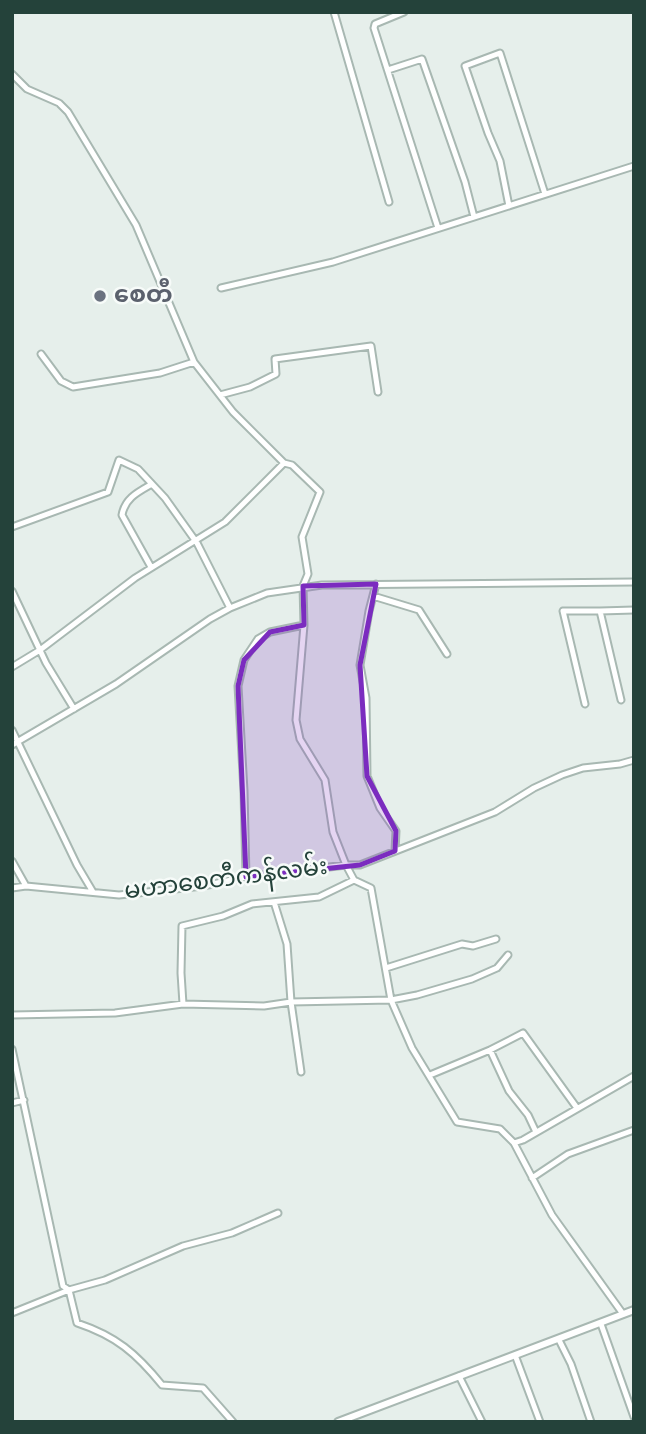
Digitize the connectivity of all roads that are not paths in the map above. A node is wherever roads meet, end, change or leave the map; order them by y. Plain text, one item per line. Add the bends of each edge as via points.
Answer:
1 (334, 12) edge
2 (404, 12) edge
3 (388, 70) junction
4 (12, 74) edge
5 (634, 166) edge
6 (545, 194) junction
7 (389, 202) dead end
8 (509, 206) junction
9 (474, 217) junction
10 (439, 228) junction
11 (221, 288) dead end
12 (41, 354) dead end
13 (194, 362) junction
14 (378, 392) dead end
15 (220, 395) junction
16 (284, 463) junction
17 (152, 484) junction
18 (12, 527) edge
19 (194, 541) junction
20 (151, 567) junction
21 (634, 582) edge
22 (376, 584) junction
23 (303, 586) junction
24 (12, 591) edge
25 (373, 596) junction
26 (230, 608) junction
27 (634, 610) edge
28 (600, 611) junction
29 (304, 625) junction
30 (40, 650) junction
31 (447, 653) dead end
32 (12, 667) edge
33 (621, 700) dead end
34 (585, 704) dead end
35 (74, 709) junction
36 (12, 730) edge
37 (15, 744) edge
38 (634, 760) edge
39 (396, 851) junction
40 (12, 861) edge
41 (346, 865) junction
42 (246, 877) junction
43 (354, 880) junction
44 (26, 886) junction
45 (12, 888) edge
46 (93, 892) junction
47 (274, 902) junction
48 (496, 939) dead end
49 (508, 955) dead end
50 (386, 968) junction
51 (391, 1000) junction
52 (291, 1002) junction
53 (183, 1004) junction
54 (12, 1015) edge
55 (12, 1049) edge
56 (490, 1050) junction
57 (301, 1072) dead end
58 (429, 1075) junction
59 (634, 1076) edge
60 (23, 1100) junction
61 (12, 1103) edge
62 (577, 1108) junction
63 (634, 1130) edge
64 (536, 1132) junction
65 (514, 1143) junction
66 (532, 1178) junction
67 (278, 1213) dead end
68 (69, 1290) junction
69 (634, 1310) edge
70 (12, 1313) edge
71 (623, 1314) junction
72 (601, 1324) junction
73 (559, 1339) junction
74 (515, 1355) junction
75 (460, 1376) junction
76 (634, 1417) edge
77 (346, 1420) edge
78 (233, 1422) edge
79 (338, 1422) edge
80 (482, 1422) edge
81 (540, 1422) edge
82 (591, 1422) edge

1 - 7 street
2 - 3 street via 374,26
3 - 9 street via 422,60
3 - 10 street
4 - 13 street via 27,89 68,112 136,225
5 - 6 street
6 - 8 street
6 - 8 street via 500,53 466,66 500,161
8 - 9 street
9 - 10 street
10 - 11 street via 333,262
12 - 13 street via 61,381 73,387 160,373
13 - 15 street
14 - 15 street via 371,346 275,359 276,374
15 - 16 street
16 - 19 street via 225,522
16 - 23 street via 320,492 302,537 308,574
17 - 18 street via 138,469 119,460 108,492
17 - 19 street
17 - 20 street via 124,504 122,515
19 - 20 street
19 - 26 street
20 - 30 street
21 - 22 street
22 - 23 street
22 - 25 street
23 - 26 street via 267,593
23 - 29 street
24 - 30 street
25 - 31 street via 419,610
25 - 39 street via 360,665 366,698 367,776 396,831
26 - 35 street
27 - 28 street
28 - 33 street
28 - 34 street via 563,611
29 - 41 street via 296,720 300,739 325,780 333,832
29 - 42 street via 258,639 244,660 238,686
30 - 32 street
30 - 35 street
35 - 37 street
36 - 37 street
37 - 46 street
38 - 39 street via 562,775 495,812
39 - 41 street via 360,865
40 - 44 street
41 - 42 street, မဟာစေတီကန်လမ်း
41 - 43 street, မဟာစေတီကန်လမ်း
42 - 46 street, မဟာစေတီကန်လမ်း via 119,895
43 - 47 street via 320,897
43 - 50 street, မဟာစေတီကန်လမ်း via 371,888
44 - 45 street, မဟာစေတီကန်လမ်း
44 - 46 street, မဟာစေတီကန်လမ်း
47 - 52 street via 287,944
47 - 53 street via 252,904 182,926
48 - 50 street via 473,946 461,944
49 - 51 street via 496,968 472,979
50 - 51 street, မဟာစေတီကန်လမ်း
51 - 52 street
51 - 58 street, မဟာစေတီကန်လမ်း
52 - 53 street
52 - 57 street
53 - 54 street via 115,1013
55 - 60 street
56 - 58 street
56 - 62 street via 523,1033
56 - 64 street
58 - 65 street, မဟာစေတီကန်လမ်း via 457,1122 500,1129
59 - 62 street
60 - 61 street
60 - 68 street via 63,1286
62 - 64 street
63 - 66 street via 568,1154
64 - 65 street
65 - 66 street
66 - 71 street via 552,1215
67 - 68 street
68 - 70 street
68 - 78 street via 78,1322 120,1343 141,1359 162,1385 203,1388
69 - 71 street
71 - 72 street
72 - 73 street
72 - 76 street
73 - 74 street
73 - 82 street
74 - 75 street
74 - 81 street
75 - 77 street
75 - 80 street
77 - 79 street

